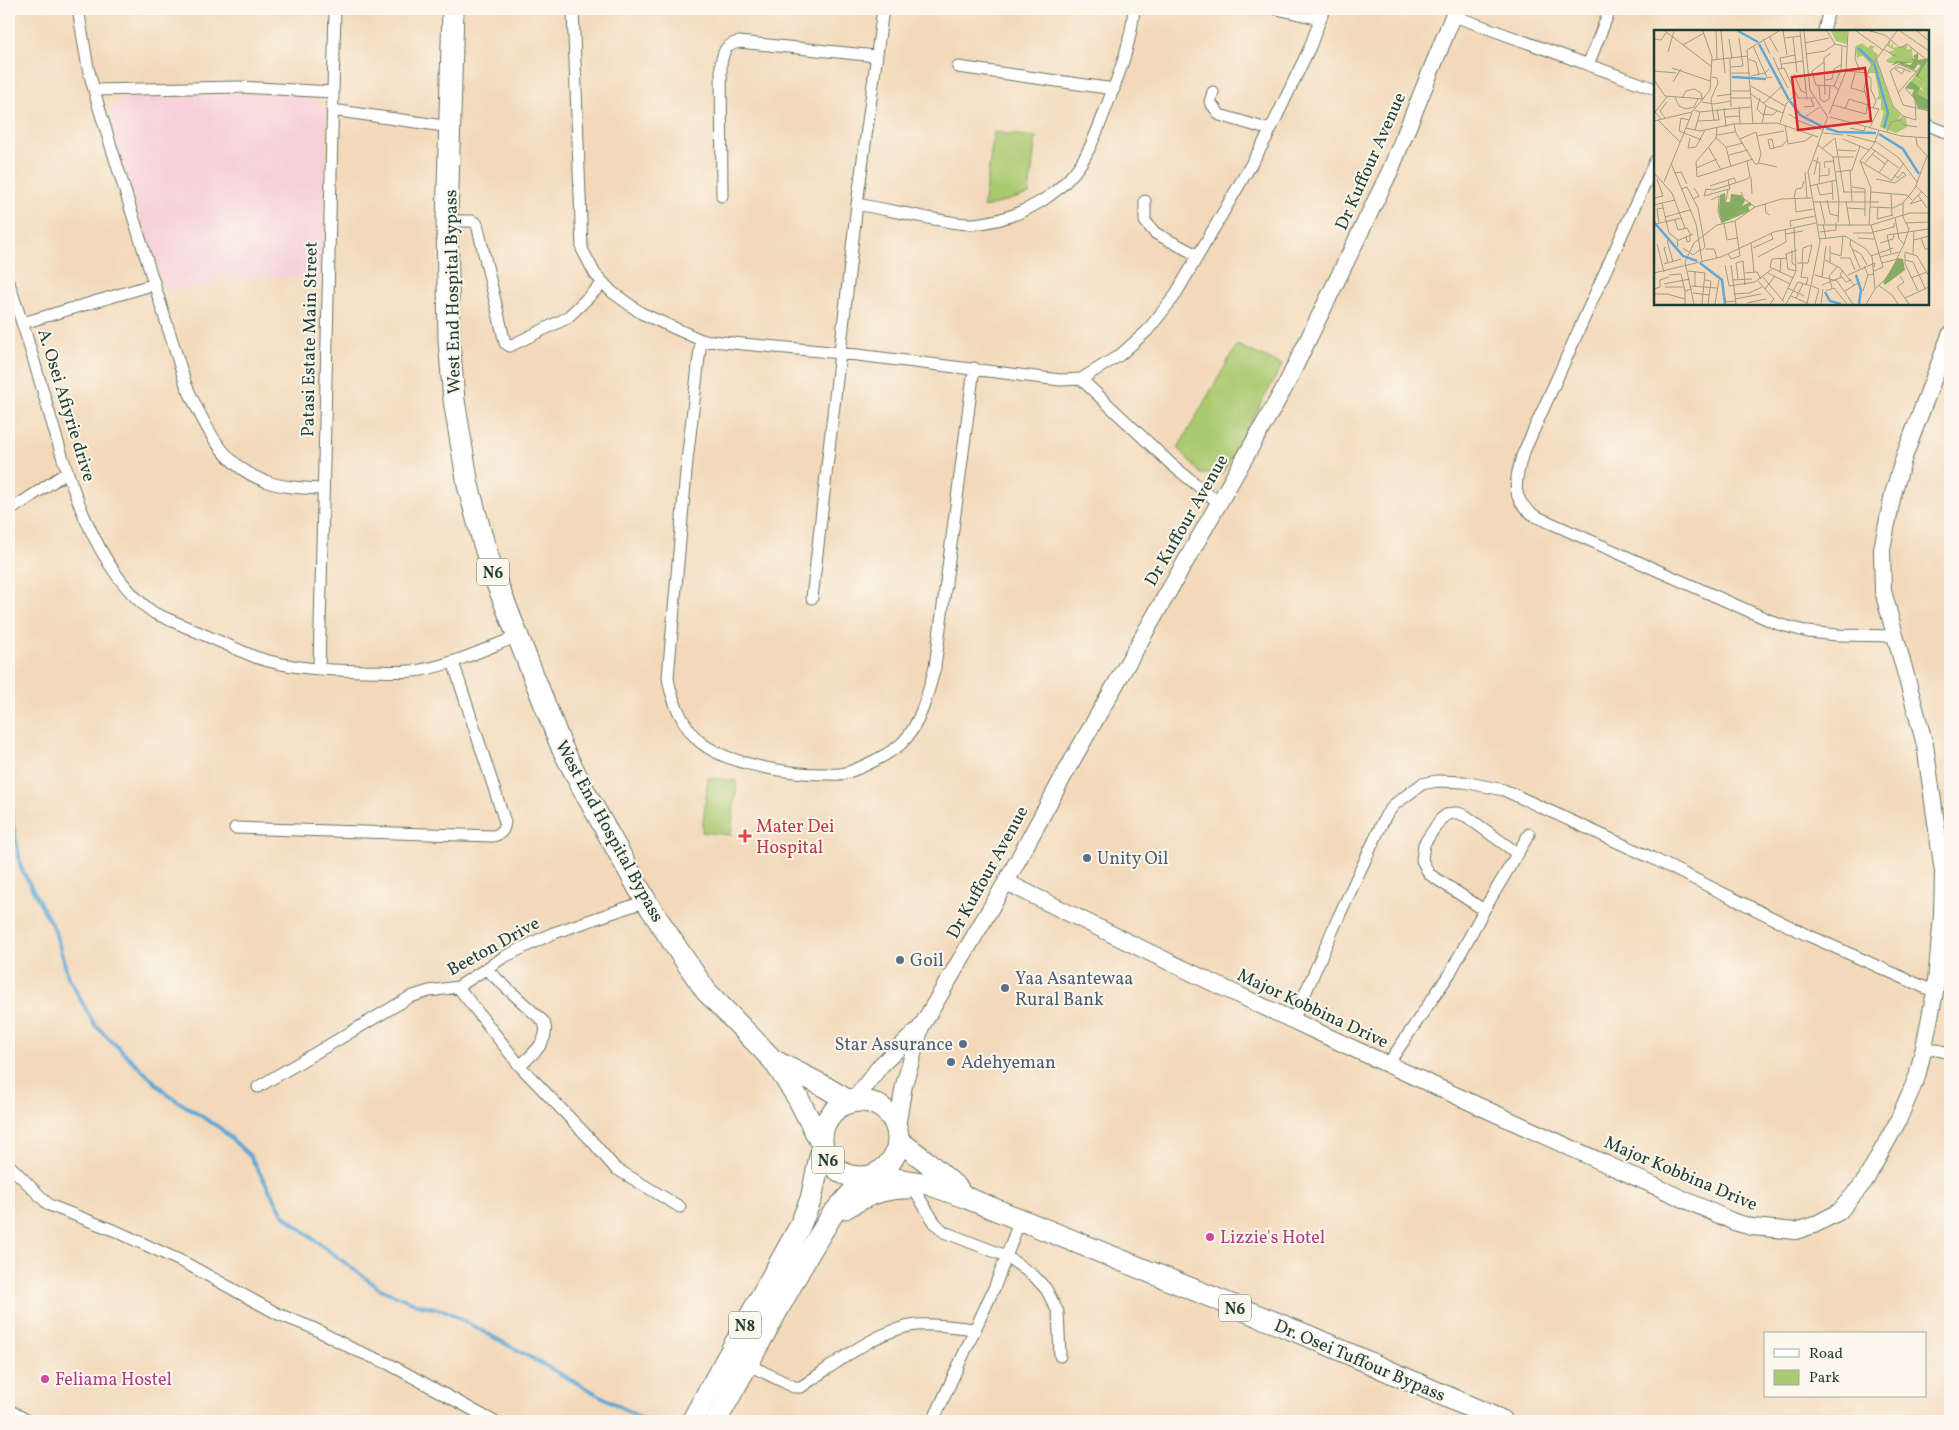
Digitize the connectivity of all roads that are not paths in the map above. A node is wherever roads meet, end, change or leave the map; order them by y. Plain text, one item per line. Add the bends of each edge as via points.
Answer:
1 (78, 9) edge
2 (335, 9) edge
3 (453, 9) edge
4 (573, 9) edge
5 (883, 9) edge
6 (1134, 9) edge
7 (1277, 9) edge
8 (1610, 9) edge
9 (1829, 9) edge
10 (1455, 12) edge
11 (1322, 14) edge
12 (1824, 30) edge
13 (876, 56) junction
14 (1588, 66) junction
15 (958, 67) dead end
16 (1114, 89) junction
17 (1654, 89) edge
18 (94, 90) junction
19 (333, 92) junction
20 (1213, 92) dead end
21 (332, 110) junction
22 (1929, 125) edge
23 (451, 127) junction
24 (1270, 130) junction
25 (1950, 134) edge
26 (1654, 163) edge
27 (722, 196) dead end
28 (1145, 201) dead end
29 (857, 204) junction
30 (448, 222) junction
31 (1197, 255) junction
32 (9, 283) edge
33 (603, 283) junction
34 (155, 284) junction
35 (23, 323) junction
36 (1950, 335) edge
37 (701, 340) junction
38 (841, 353) junction
39 (974, 368) junction
40 (1081, 379) junction
41 (66, 473) junction
42 (322, 489) junction
43 (1218, 503) junction
44 (9, 511) edge
45 (812, 598) dead end
46 (518, 636) junction
47 (1897, 636) junction
48 (453, 662) junction
49 (319, 669) junction
50 (235, 828) dead end
51 (1529, 834) dead end
52 (1518, 854) junction
53 (1006, 882) junction
54 (646, 901) junction
55 (1484, 910) junction
56 (486, 969) junction
57 (458, 988) junction
58 (1935, 992) junction
59 (1293, 1020) junction
60 (921, 1027) junction
61 (1924, 1047) junction
62 (1950, 1054) edge
63 (1388, 1064) junction
64 (520, 1066) junction
65 (778, 1068) junction
66 (258, 1087) dead end
67 (851, 1101) junction
68 (898, 1133) junction
69 (822, 1145) junction
70 (9, 1165) edge
71 (869, 1176) junction
72 (913, 1188) junction
73 (961, 1196) junction
74 (680, 1207) dead end
75 (832, 1215) junction
76 (1020, 1220) junction
77 (799, 1228) junction
78 (1006, 1256) junction
79 (975, 1329) junction
80 (1060, 1356) dead end
81 (747, 1364) junction
82 (9, 1410) edge
83 (28, 1421) edge
84 (493, 1421) edge
85 (692, 1421) edge
86 (716, 1421) edge
87 (933, 1421) edge
88 (1502, 1421) edge

1 - 18 street
2 - 19 street, Patasi Estate Main Street
3 - 23 highway, West End Hospital Bypass / N6
4 - 33 street via 582,249
5 - 13 street
6 - 16 street via 1128,47
7 - 11 street
8 - 14 street
9 - 12 street
10 - 14 street
10 - 43 street, Dr Kuffour Avenue via 1390,171 1285,387
11 - 24 street
13 - 27 street via 739,42 728,45 723,50 722,63
13 - 29 street
14 - 17 street
15 - 16 street
16 - 29 street via 1089,150 1077,169 1057,190 1026,210 972,224
18 - 19 street via 239,87
18 - 34 street
19 - 21 street, Patasi Estate Main Street
20 - 24 street via 1210,102 1220,115
21 - 23 street
21 - 42 street, Patasi Estate Main Street
22 - 25 street
23 - 30 highway, West End Hospital Bypass / N6
24 - 31 street
26 - 47 street via 1522,456 1518,500 1535,516 1778,624 1837,635
28 - 31 street via 1145,221 1155,233
29 - 38 street
30 - 33 street via 472,221 477,224 506,343 510,346 567,318
30 - 46 highway, West End Hospital Bypass / N6 via 450,348 465,468 494,576
31 - 40 street via 1174,297 1147,331 1120,355
32 - 35 street, A. Osei Afiyrie drive
33 - 37 street via 641,313
34 - 35 street
34 - 42 street via 186,385 218,446 229,460 265,482
35 - 41 street, A. Osei Afiyrie drive
36 - 47 street, Major Kobbina Drive via 1904,457 1882,549 1883,591
37 - 38 street
37 - 39 street via 687,461 668,677 670,691 676,708 697,740 714,751 785,772 843,774 870,764 902,743 918,719 934,667
38 - 39 street
38 - 45 street
39 - 40 street via 1060,380
40 - 43 street via 1171,464
41 - 44 street
41 - 49 street, A. Osei Afiyrie drive via 105,559 144,606 196,633 255,657 272,663
42 - 49 street, Patasi Estate Main Street
43 - 53 street, Dr Kuffour Avenue
46 - 48 street, A. Osei Afiyrie drive
46 - 54 highway, West End Hospital Bypass / N6 via 562,748
47 - 58 street, Major Kobbina Drive via 1925,746 1941,851 1943,895
48 - 49 street, A. Osei Afiyrie drive via 404,672
48 - 50 street via 505,822 500,834
51 - 52 street
52 - 55 street
52 - 55 street via 1458,813 1440,820 1424,844 1422,860 1429,874
53 - 59 street, Major Kobbina Drive
53 - 60 street, Dr Kuffour Avenue
54 - 56 street, Beeton Drive via 558,931
54 - 65 highway, West End Hospital Bypass / N6 via 706,991
55 - 63 street via 1450,973
56 - 57 street, Beeton Drive
56 - 64 street via 544,1022 546,1035 543,1041
57 - 64 street
57 - 66 street, Beeton Drive via 410,997
58 - 59 street via 1803,933 1652,858 1504,790 1464,782 1437,781 1422,784 1386,815
58 - 61 street, Major Kobbina Drive
59 - 63 street, Major Kobbina Drive
60 - 67 street via 881,1065
60 - 68 street via 904,1085
61 - 62 street
61 - 63 street, Major Kobbina Drive via 1917,1077 1897,1123 1865,1181 1839,1212 1796,1231 1734,1222
64 - 74 street via 615,1168
65 - 67 highway, West End Hospital Bypass / N6 via 820,1084
65 - 69 highway, West End Hospital Bypass / N6
65 - 77 highway via 807,1153
67 - 68 highway, N6 via 875,1103 888,1113
67 - 69 highway, N6 via 837,1107 828,1117 822,1129
68 - 71 highway via 895,1155 886,1167
68 - 73 highway, Dr. Osei Tuffour Bypass / N6
69 - 71 highway, N6 via 833,1167 854,1177
69 - 77 highway, N8 via 811,1200
70 - 84 street via 49,1205 187,1264 278,1314 396,1368
71 - 73 highway, Dr. Osei Tuffour Bypass / N6 via 928,1184
71 - 75 highway, N8
72 - 73 highway
72 - 75 highway via 885,1189
72 - 78 street via 944,1232
73 - 76 highway, Dr. Osei Tuffour Bypass / N6
75 - 81 highway, N8
76 - 78 street
76 - 88 highway, Dr. Osei Tuffour Bypass / N6 via 1313,1338
77 - 85 highway, N8
78 - 79 street
78 - 80 street via 1046,1289 1058,1312
79 - 81 street via 926,1325 908,1327 873,1340 802,1387 794,1387
79 - 87 street
81 - 86 highway, N8
82 - 83 street

